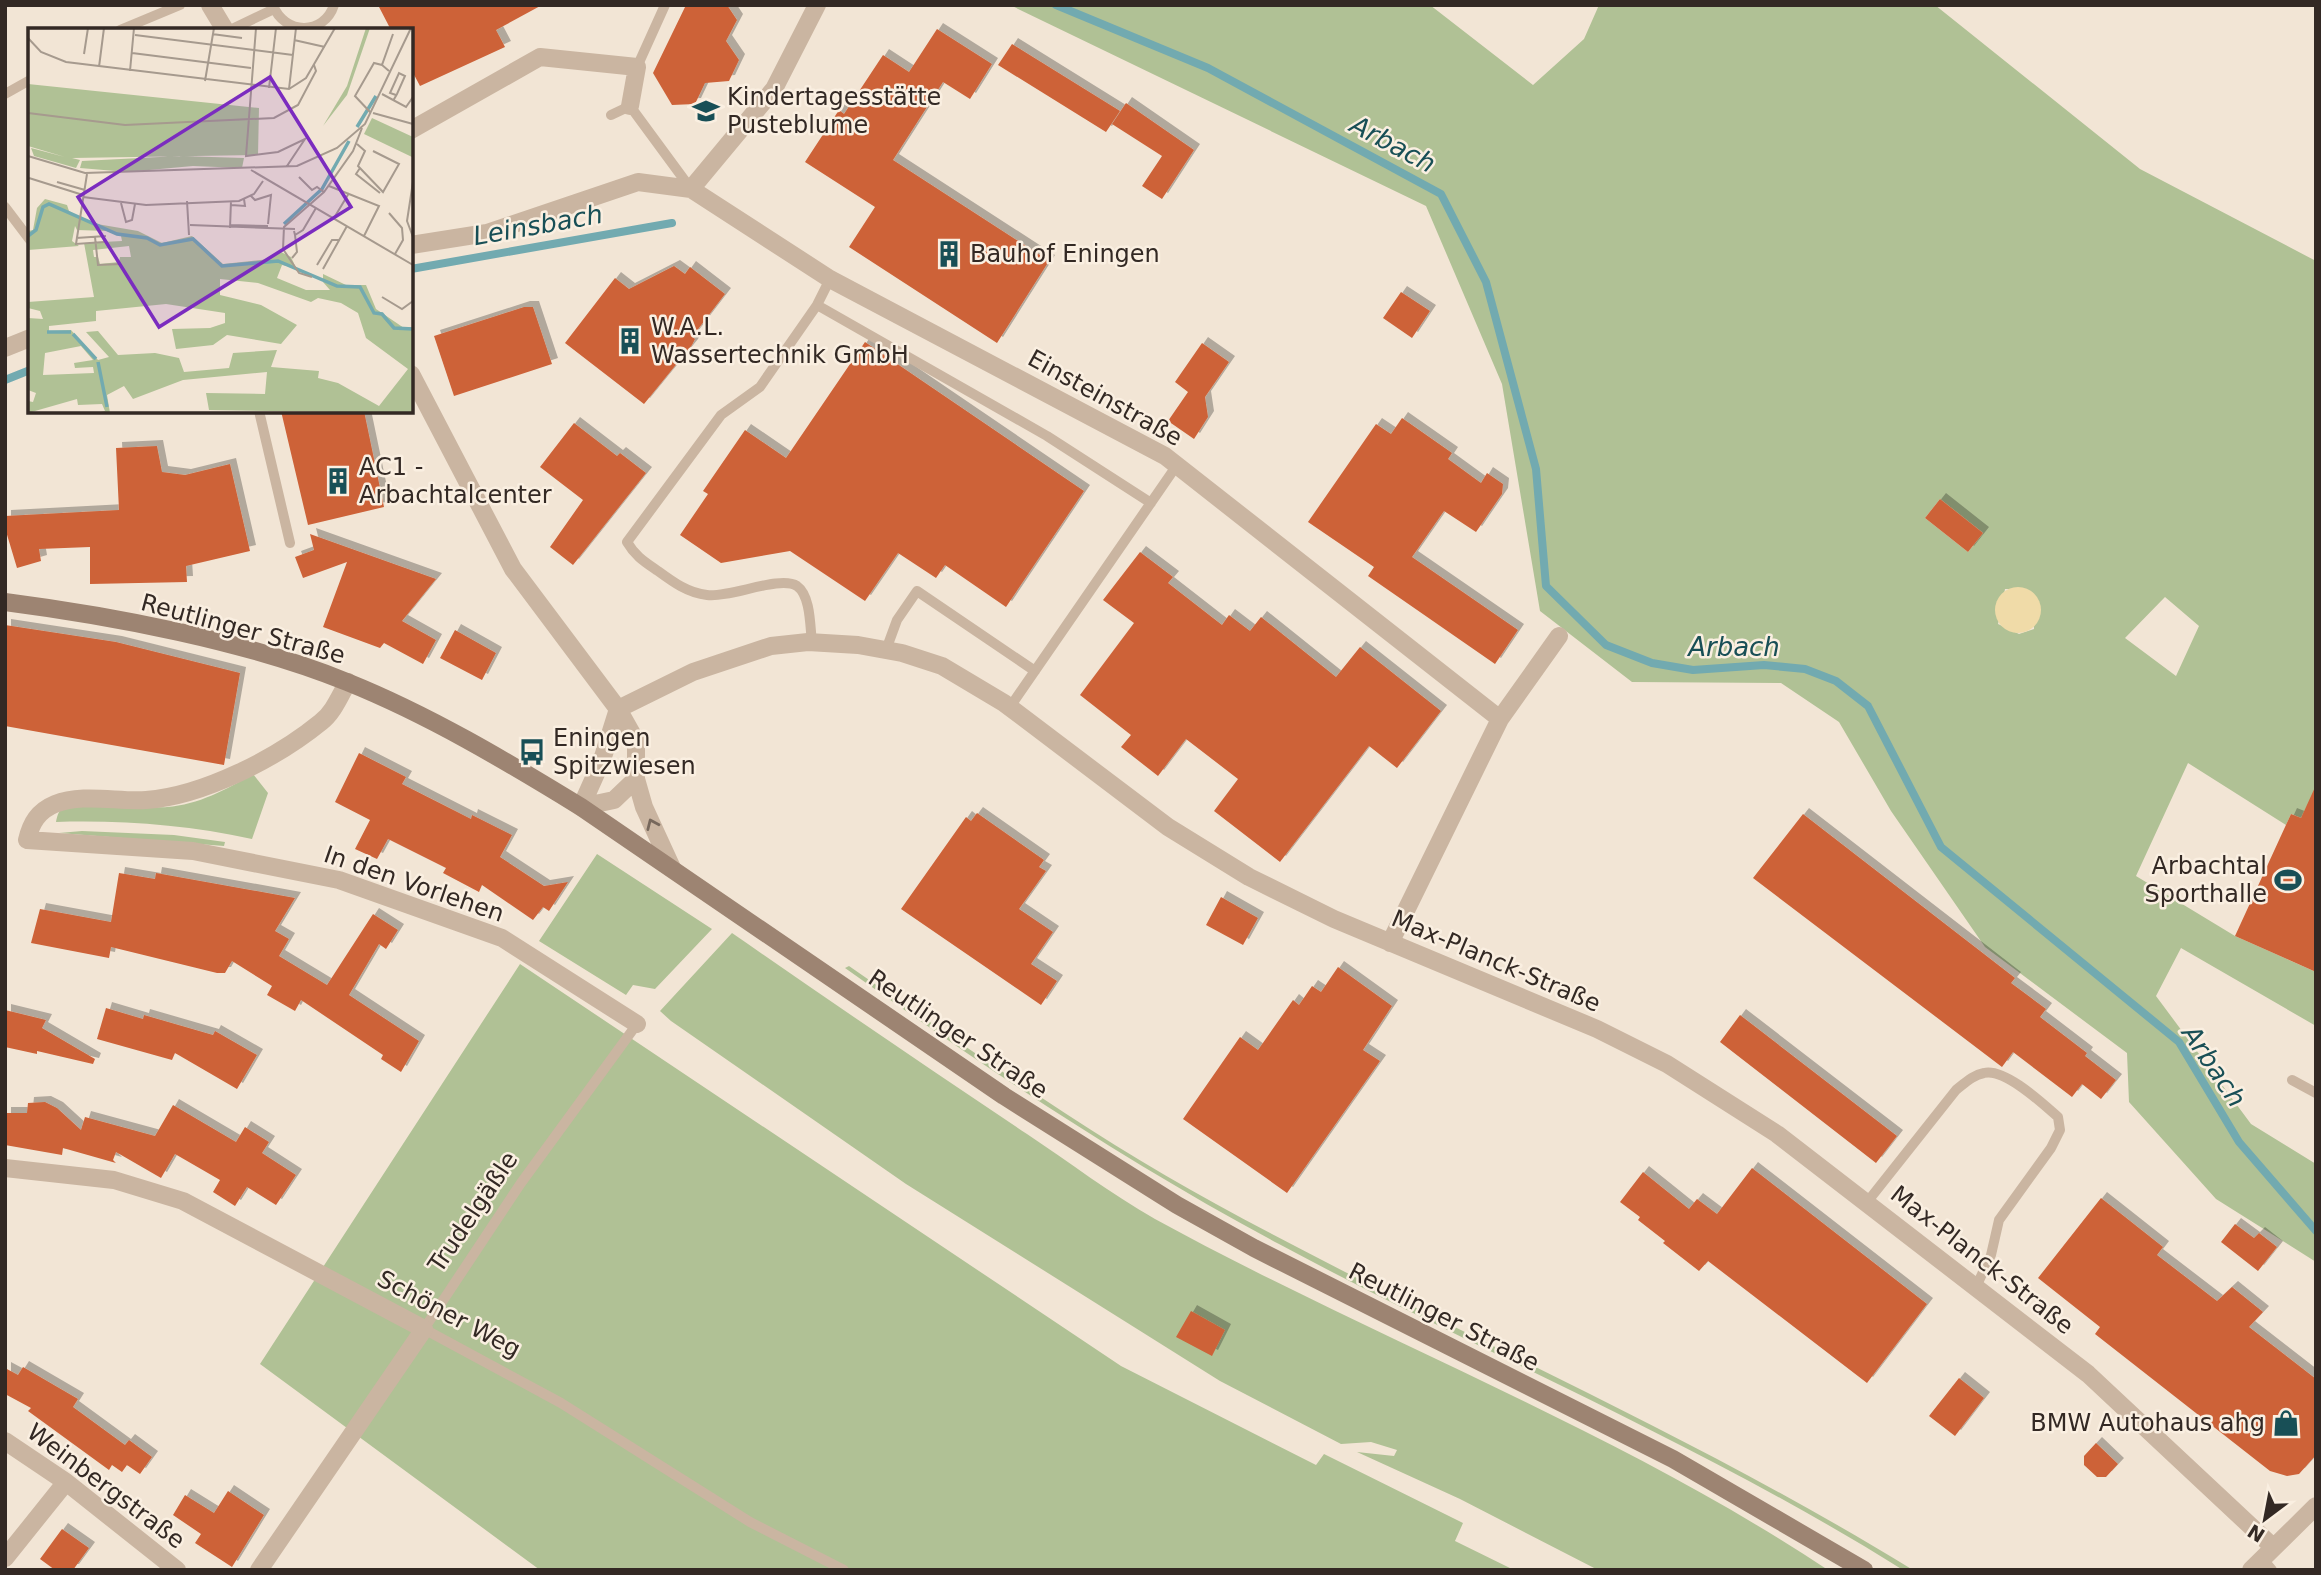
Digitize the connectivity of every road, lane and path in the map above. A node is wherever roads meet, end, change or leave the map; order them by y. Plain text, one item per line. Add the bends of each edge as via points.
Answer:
1 (180, 5) edge
2 (209, 5) edge
3 (334, 5) edge
4 (666, 5) edge
5 (273, 7) edge
6 (817, 7) edge
7 (165, 8) edge
8 (124, 28) edge
9 (226, 28) edge
10 (232, 28) edge
11 (304, 28) edge
12 (312, 28) edge
13 (637, 67) junction
14 (28, 81) edge
15 (5, 94) edge
16 (630, 106) junction
17 (611, 115) dead end
18 (413, 129) edge
19 (691, 189) junction
20 (5, 207) edge
21 (28, 237) edge
22 (413, 246) edge
23 (830, 279) junction
24 (817, 305) junction
25 (28, 339) edge
26 (5, 348) edge
27 (413, 378) edge
28 (259, 413) edge
29 (1177, 465) junction
30 (1151, 503) junction
31 (290, 543) dead end
32 (5, 602) edge
33 (1559, 636) dead end
34 (812, 643) junction
35 (886, 650) junction
36 (1035, 671) junction
37 (348, 682) junction
38 (1010, 707) junction
39 (618, 709) junction
40 (1500, 719) junction
41 (636, 779) junction
42 (581, 807) junction
43 (672, 868) junction
44 (1390, 943) junction
45 (637, 1024) joint
46 (2292, 1080) dead end
47 (2316, 1093) edge
48 (5, 1168) edge
49 (1868, 1201) junction
50 (1976, 1287) junction
51 (424, 1329) junction
52 (5, 1441) edge
53 (66, 1482) junction
54 (2316, 1506) edge
55 (5, 1558) edge
56 (2264, 1561) edge
57 (177, 1570) edge
58 (259, 1570) edge
59 (844, 1570) edge
60 (1864, 1570) edge

1 - 7 lane
2 - 9 street
3 - 12 lane via 328,18
4 - 13 lane
5 - 10 lane
5 - 11 lane via 288,25
6 - 19 street via 774,89
7 - 8 lane
13 - 16 street
13 - 18 street via 540,57
14 - 15 lane
16 - 17 lane
16 - 19 lane
19 - 22 street via 638,182 487,233
19 - 23 street, Einsteinstraße
20 - 21 lane
23 - 24 lane
23 - 29 street, Einsteinstraße
24 - 30 lane via 1047,436
24 - 34 lane via 760,387 721,415 627,542 634,554 679,586 706,595 787,582 799,587 806,600
25 - 26 street
27 - 39 street via 513,569
28 - 31 lane
29 - 30 lane
29 - 40 street, Einsteinstraße
30 - 36 lane
32 - 37 main road, Reutlinger Straße via 69,610 208,641
33 - 40 street
34 - 35 street, Max-Planck-Straße
34 - 39 street, Max-Planck-Straße via 771,646 733,657
35 - 36 lane via 897,620 918,591
35 - 38 street, Max-Planck-Straße via 942,666
36 - 38 lane
37 - 42 main road, Reutlinger Straße via 516,766
37 - 45 street, In den Vorlehen via 323,722 234,775 170,798 58,803 41,811 27,840 193,851 340,880 502,937
38 - 44 street, Max-Planck-Straße via 1130,800 1212,855 1292,900
39 - 41 street via 636,741
39 - 42 street
40 - 44 street
41 - 42 street via 614,800
43 -> 41 street
42 - 43 main road, Reutlinger Straße
43 - 60 main road, Reutlinger Straße via 1015,1104 1177,1205 1673,1459
44 - 49 street, Max-Planck-Straße via 1656,1058 1777,1134
45 - 51 lane, Trudelgäßle via 521,1183
46 - 47 lane
48 - 51 street, Schöner Weg via 114,1180 183,1200
49 - 50 street, Max-Planck-Straße
49 - 50 lane via 1956,1090 1973,1077 1987,1072 2004,1076 2033,1096 2058,1117 2060,1130 1999,1220 1991,1255
50 - 56 street, Max-Planck-Straße via 2088,1374
51 - 58 street, Trudelgäßle
51 - 59 lane, Schöner Weg via 561,1403 750,1522
52 - 53 street, Weinbergstraße
53 - 55 street
53 - 57 street, Weinbergstraße
54 - 56 street

